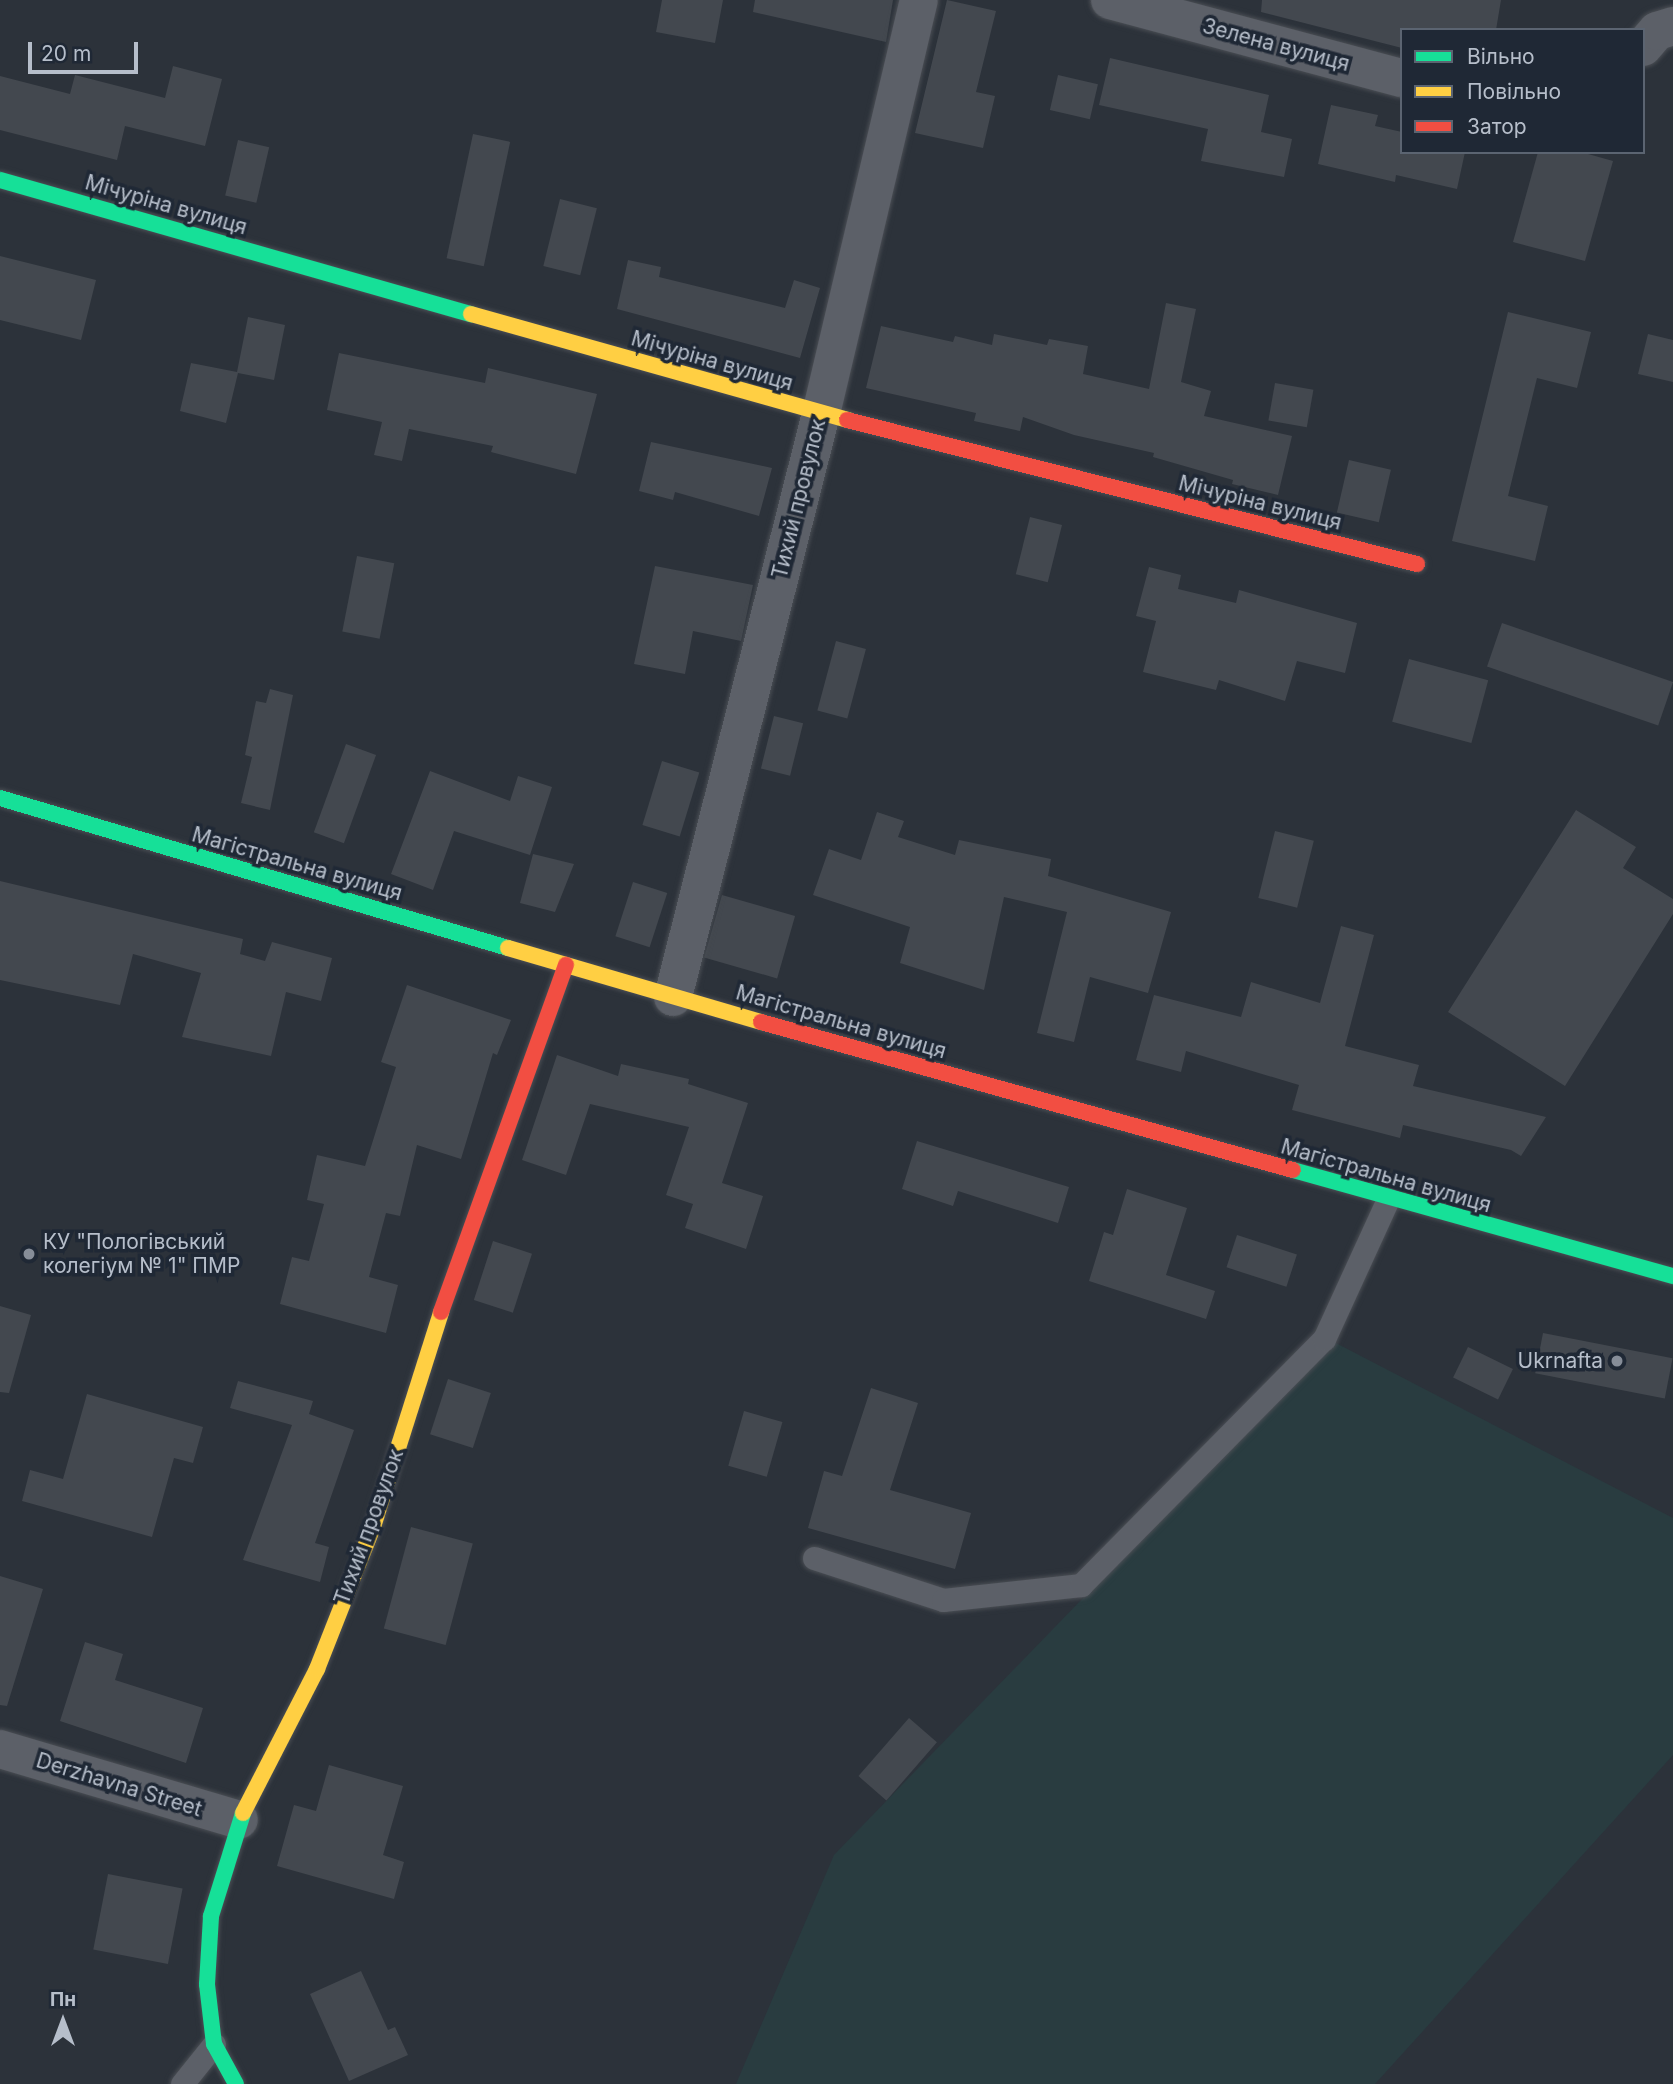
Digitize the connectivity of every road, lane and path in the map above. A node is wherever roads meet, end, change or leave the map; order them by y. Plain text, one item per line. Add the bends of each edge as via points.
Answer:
1 (919, 0) edge
2 (1110, 0) edge
3 (1673, 26) edge
4 (1645, 45) edge
5 (1400, 77) edge
6 (0, 180) edge
7 (821, 414) junction
8 (1417, 564) dead end
9 (0, 798) edge
10 (566, 965) junction
11 (673, 997) junction
12 (1388, 1199) junction
13 (1673, 1276) edge
14 (814, 1558) dead end
15 (0, 1749) edge
16 (239, 1820) junction
17 (214, 2044) junction
18 (182, 2084) edge
19 (236, 2084) edge

1 - 7 street, Тихий провулок
2 - 5 street, Зелена вулиця
3 - 4 street via 1657,31
6 - 7 street, Мічуріна вулиця
7 - 8 street, Мічуріна вулиця
7 - 11 street, Тихий провулок
9 - 10 street, Магістральна вулиця
10 - 11 street, Магістральна вулиця
10 - 16 street, Тихий провулок via 468,1228 373,1527 317,1669
11 - 12 street, Магістральна вулиця
12 - 13 street, Магістральна вулиця
12 - 14 lane via 1324,1339 1081,1585 943,1600
15 - 16 street, Derzhavna Street
16 - 17 street, Тихий провулок via 211,1916 207,1984
17 - 18 lane
17 - 19 street, Тихий провулок

